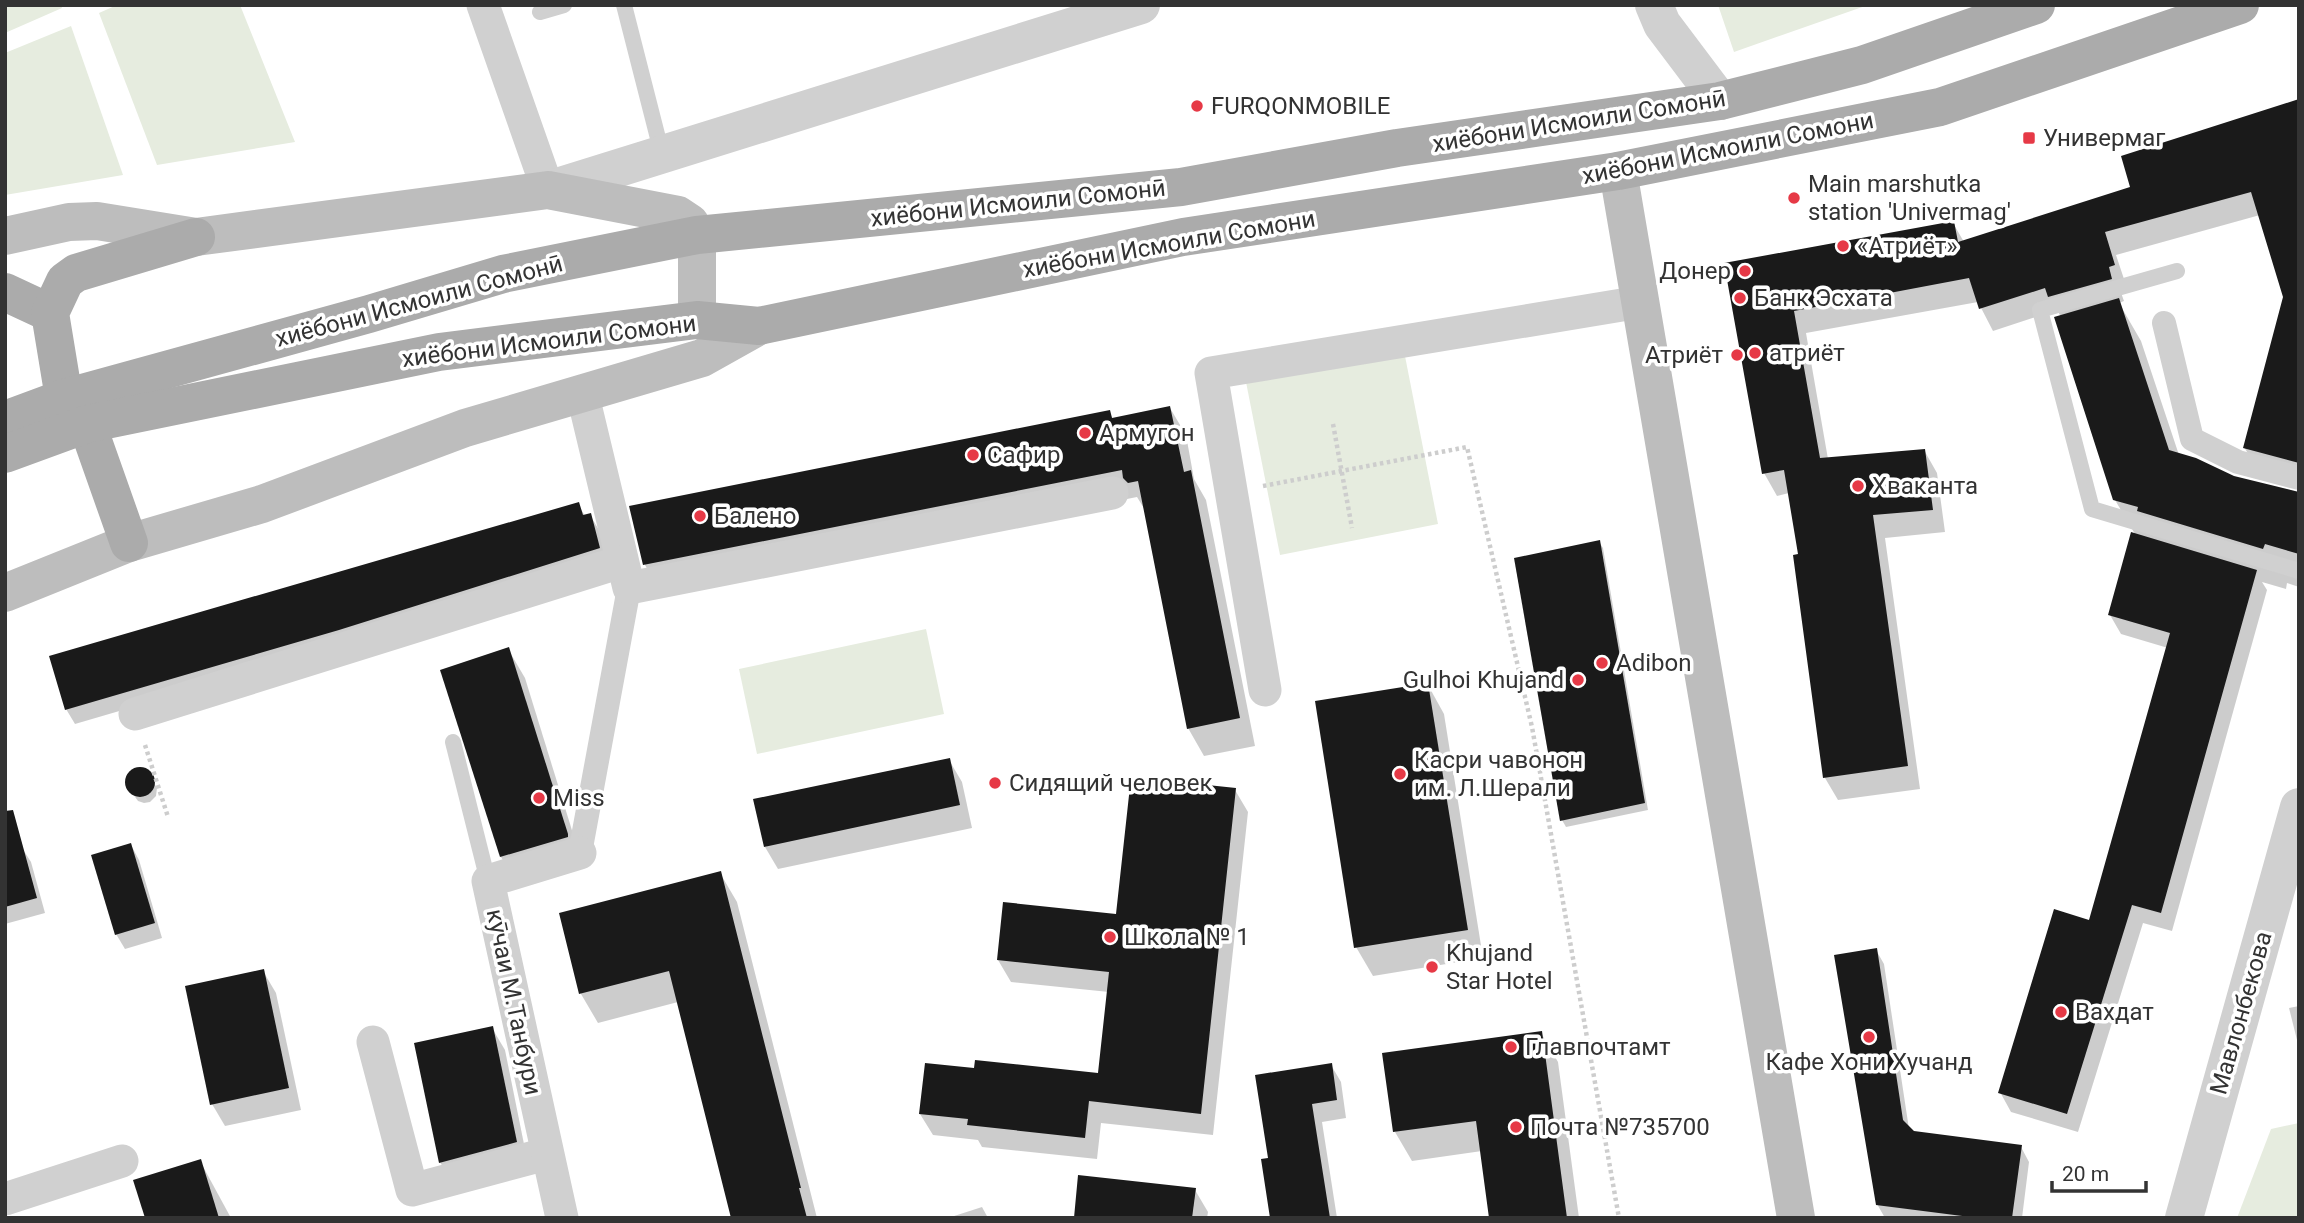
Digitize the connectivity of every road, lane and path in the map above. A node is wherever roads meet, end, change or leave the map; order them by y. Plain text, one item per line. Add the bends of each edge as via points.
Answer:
1 (483, 5) edge
2 (564, 5) edge
3 (624, 5) edge
4 (1141, 5) edge
5 (1654, 5) edge
6 (2036, 5) edge
7 (2240, 5) edge
8 (540, 12) dead end
9 (1720, 101) junction
10 (662, 154) junction
11 (1618, 171) junction
12 (548, 190) junction
13 (697, 235) junction
14 (5, 236) edge
15 (196, 237) junction
16 (2177, 271) dead end
17 (5, 292) edge
18 (1640, 302) junction
19 (50, 313) junction
20 (697, 320) junction
21 (2164, 323) dead end
22 (759, 326) junction
23 (582, 392) junction
24 (75, 411) junction
25 (5, 420) edge
26 (1333, 424) dead end
27 (5, 454) edge
28 (1341, 470) junction
29 (2299, 478) edge
30 (1231, 492) junction
31 (1112, 493) dead end
32 (1352, 528) dead end
33 (129, 543) junction
34 (2299, 570) edge
35 (625, 575) junction
36 (5, 593) edge
37 (1265, 690) dead end
38 (135, 714) joint
39 (453, 742) dead end
40 (2299, 807) edge
41 (168, 817) dead end
42 (580, 853) joint
43 (488, 881) junction
44 (373, 1042) dead end
45 (546, 1154) junction
46 (122, 1161) dead end
47 (5, 1199) edge
48 (562, 1218) edge
49 (1619, 1218) edge
50 (1796, 1218) edge
51 (2184, 1218) edge

1 - 12 street
2 - 8 lane
3 - 10 lane
4 - 10 street
5 - 9 street via 1662,24
6 - 9 main road, хиёбони Исмоили Сомонӣ via 1862,65
7 - 11 main road, хиёбони Исмоили Сомони via 1940,107
9 - 13 main road, хиёбони Исмоили Сомонӣ via 1397,148 1181,187
10 - 12 street
11 - 18 main road
11 - 22 main road, хиёбони Исмоили Сомони via 1183,237
12 - 13 main road via 678,215
12 - 15 main road
13 - 20 main road
13 - 24 main road, хиёбони Исмоили Сомонӣ via 503,274
14 - 15 main road via 69,222 97,221
15 - 19 main road via 76,272 65,281
16 - 34 lane via 2039,310 2092,509
17 - 19 main road
18 - 30 street via 1211,373
18 - 50 main road
19 - 24 main road
20 - 22 main road, хиёбони Исмоили Сомони
20 - 24 main road, хиёбони Исмоили Сомони via 439,352
21 - 29 street via 2192,439 2238,462
22 - 23 main road via 702,358
23 - 33 main road via 465,428 262,504
23 - 35 street
24 - 25 main road, хиёбони Исмоили Сомонӣ
24 - 27 main road
24 - 33 main road
26 - 28 path
28 - 30 path
28 - 32 path
28 - 49 path via 1466,447 1532,727
30 - 37 street
31 - 35 street
33 - 36 main road
35 - 38 street
35 - 42 street
38 - 41 path
39 - 43 lane
40 - 51 street, Мавлонбекова
42 - 43 street, кӯчаи М.Танбури
43 - 45 street, кӯчаи М.Танбури
44 - 45 street via 412,1190
45 - 48 street, кӯчаи М.Танбури
46 - 47 street

